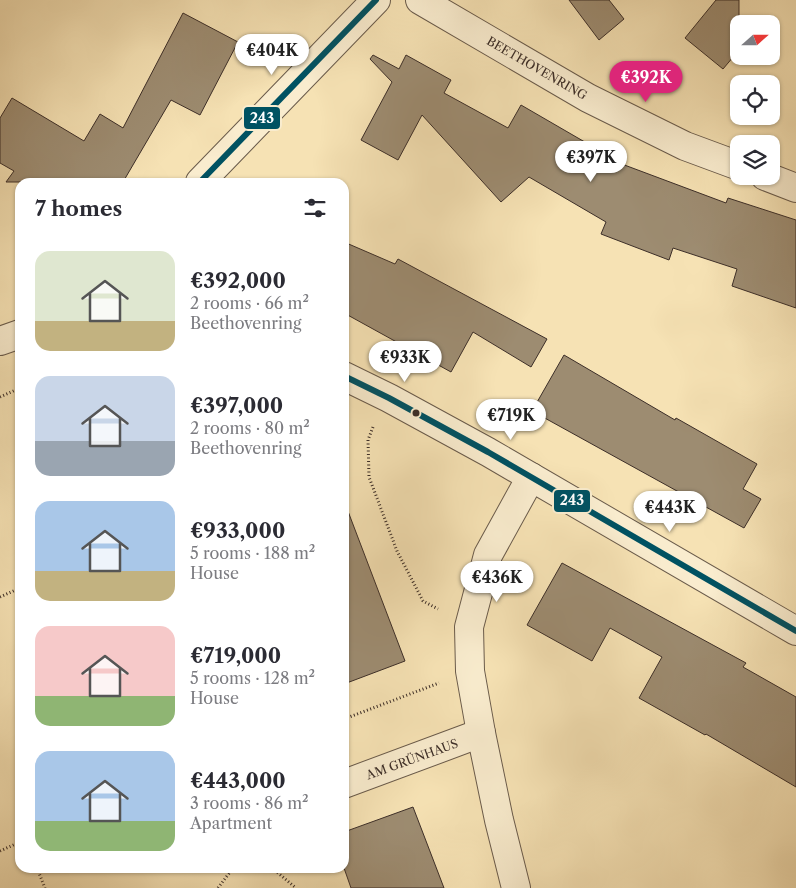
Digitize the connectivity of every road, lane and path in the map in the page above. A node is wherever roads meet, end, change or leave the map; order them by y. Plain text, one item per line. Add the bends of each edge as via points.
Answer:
1 (376, 0) edge
2 (420, 0) edge
3 (730, 163) edge
4 (204, 178) edge
5 (780, 182) edge
6 (796, 188) edge
7 (15, 336) edge
8 (0, 341) edge
9 (349, 378) edge
10 (15, 390) edge
11 (0, 397) edge
12 (369, 434) dead end
13 (531, 477) junction
14 (15, 590) edge
15 (0, 596) edge
16 (423, 601) dead end
17 (796, 631) edge
18 (434, 685) dead end
19 (349, 717) edge
20 (481, 733) junction
21 (349, 782) edge
22 (15, 844) edge
23 (0, 851) edge
24 (39, 873) edge
25 (229, 873) edge
26 (278, 873) edge
27 (45, 888) edge
28 (218, 888) edge
29 (296, 888) edge
30 (516, 888) edge

1 - 4 street
2 - 3 street, BEETHOVENRING via 588,98 685,146
5 - 6 street
7 - 8 street
9 - 13 street
10 - 11 path
12 - 16 path via 369,477 396,551
13 - 17 street
13 - 20 street via 488,555 469,626 470,671
14 - 15 path
18 - 19 path
20 - 21 street, AM GRÜNHAUS
20 - 30 street
22 - 23 path
24 - 27 path
25 - 28 path
26 - 29 path

